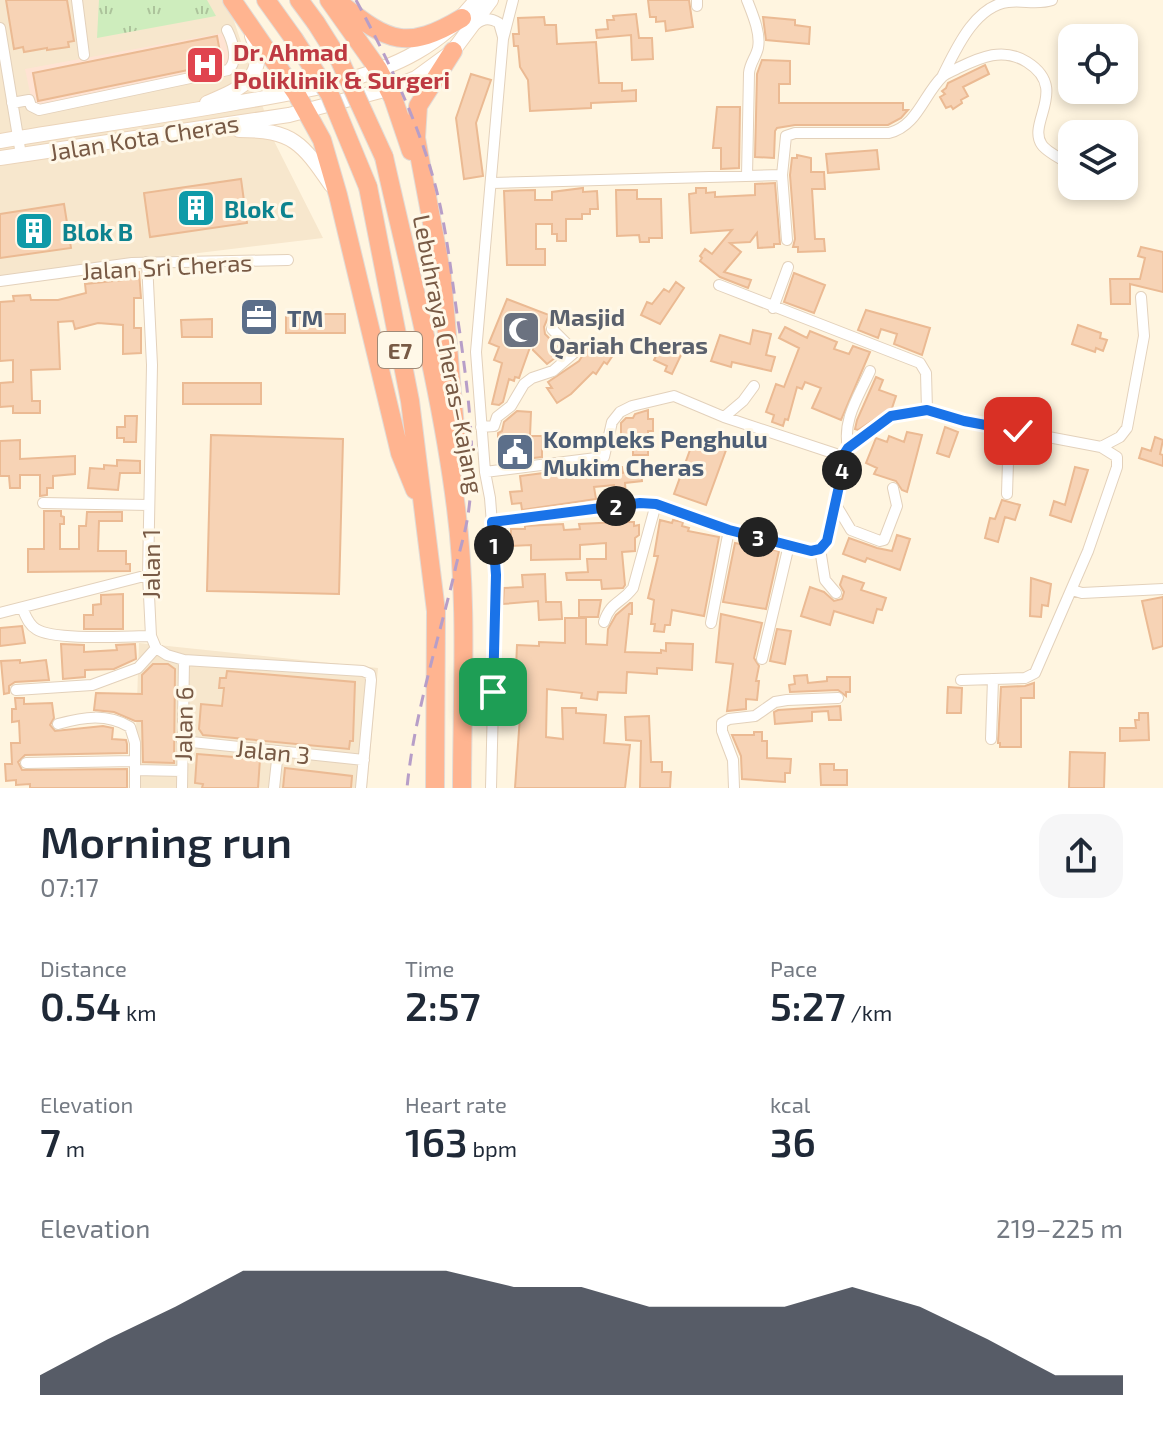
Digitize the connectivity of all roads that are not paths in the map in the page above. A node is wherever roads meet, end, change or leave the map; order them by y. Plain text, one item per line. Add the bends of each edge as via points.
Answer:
1 (77, 0) edge
2 (232, 0) edge
3 (266, 0) edge
4 (299, 0) edge
5 (329, 0) edge
6 (336, 0) edge
7 (476, 0) edge
8 (491, 0) edge
9 (513, 0) edge
10 (747, 0) edge
11 (1052, 0) edge
12 (244, 17) junction
13 (468, 22) junction
14 (0, 28) edge
15 (227, 30) dead end
16 (503, 39) junction
17 (453, 51) junction
18 (84, 55) dead end
19 (378, 69) junction
20 (943, 75) junction
21 (388, 89) junction
22 (296, 93) junction
23 (12, 103) junction
24 (185, 112) junction
25 (297, 113) junction
26 (189, 130) junction
27 (18, 138) junction
28 (0, 141) edge
29 (21, 155) junction
30 (1058, 156) edge
31 (0, 158) edge
32 (782, 175) junction
33 (747, 176) junction
34 (492, 183) junction
35 (425, 193) junction
36 (338, 195) junction
37 (787, 240) dead end
38 (288, 260) dead end
39 (147, 262) junction
40 (788, 267) dead end
41 (0, 281) edge
42 (719, 285) dead end
43 (1141, 297) dead end
44 (773, 308) junction
45 (556, 318) dead end
46 (870, 371) dead end
47 (754, 386) dead end
48 (927, 410) junction
49 (724, 417) junction
50 (481, 427) junction
51 (1009, 429) junction
52 (1101, 447) junction
53 (848, 448) junction
54 (841, 459) junction
55 (485, 472) junction
56 (893, 488) dead end
57 (1007, 494) dead end
58 (43, 503) dead end
59 (656, 504) junction
60 (149, 505) junction
61 (836, 505) junction
62 (457, 511) junction
63 (424, 514) junction
64 (492, 522) junction
65 (729, 530) junction
66 (789, 545) junction
67 (820, 549) junction
68 (148, 575) junction
69 (1163, 589) edge
70 (1072, 590) junction
71 (836, 593) dead end
72 (22, 608) junction
73 (0, 613) edge
74 (604, 622) dead end
75 (711, 623) dead end
76 (151, 636) junction
77 (156, 648) junction
78 (762, 659) dead end
79 (184, 660) junction
80 (993, 679) junction
81 (961, 680) dead end
82 (16, 690) dead end
83 (838, 698) dead end
84 (58, 724) dead end
85 (991, 739) dead end
86 (182, 741) junction
87 (278, 751) junction
88 (364, 760) junction
89 (26, 763) dead end
90 (134, 766) junction
91 (182, 771) junction
92 (135, 788) edge
93 (182, 788) edge
94 (274, 788) edge
95 (361, 788) edge
96 (435, 788) edge
97 (462, 788) edge
98 (491, 788) edge
99 (734, 788) edge

1 - 18 street
2 - 12 highway
3 - 63 highway, Lebuhraya Cheras–Kajang / E7, bridge via 330,95 368,187 410,401
4 - 62 highway, Lebuhraya Cheras–Kajang / E7, bridge via 340,61 384,157 440,406
5 - 19 highway
6 - 13 highway via 377,32 400,39
7 - 13 main road
8 - 13 main road
9 - 16 street
10 - 33 street via 758,50 750,62
11 - 20 street via 1005,2 991,8 959,44
12 - 22 highway
12 - 24 main road via 259,58 253,75 237,89
13 - 16 street via 491,19 499,23
13 - 17 main road, Jalan Kota Cheras
13 - 19 main road, Jalan Kota Cheras
14 - 23 street
15 - 23 street via 235,58 228,70 39,110 29,100
16 - 34 street
17 - 21 main road, Jalan Kota Cheras via 416,78
17 - 35 highway via 418,106 416,138
19 - 21 highway
19 - 22 main road, Jalan Kota Cheras
20 - 30 street via 996,53 1029,63 1045,81 1048,99 1038,136
20 - 32 street via 903,130 786,136
21 - 25 main road, Jalan Kota Cheras
21 - 35 highway
22 - 24 main road, Jalan Kota Cheras
22 - 25 highway
23 - 27 street
24 - 27 main road, Jalan Kota Cheras
25 - 26 main road, Jalan Kota Cheras
25 - 36 highway via 322,140
26 - 29 main road, Jalan Kota Cheras
26 - 36 main road via 267,130 283,135 306,151
27 - 28 main road, Jalan Kota Cheras
27 - 29 street
29 - 31 main road, Jalan Kota Cheras
32 - 33 street
32 - 37 street
33 - 34 street
34 - 50 street via 476,352
35 - 62 highway via 443,284 457,431
36 - 63 highway via 400,453
38 - 39 street, Jalan Sri Cheras
39 - 41 street, Jalan Sri Cheras
39 - 60 street, Jalan 1 via 152,365
40 - 44 street
42 - 44 street
43 - 52 street via 1144,336 1127,428
44 - 48 street via 920,363 926,373
45 - 50 street via 552,329 575,352 553,371 524,384 494,426
46 - 53 street via 847,423
47 - 49 street
48 - 51 street
48 - 53 street via 891,416
49 - 54 street
49 - 55 street via 667,396 620,412 612,422 604,457
50 - 55 street
51 - 52 street
51 - 57 street
52 - 70 street via 1117,457 1117,467
53 - 54 street
54 - 61 street
55 - 64 street
56 - 61 street via 897,506 884,540 851,530
58 - 60 street
59 - 64 street
59 - 65 street
59 - 74 street via 633,588 608,609
60 - 68 street, Jalan 1
61 - 67 street
62 - 97 highway, Lebuhraya Cheras–Kajang / E7
63 - 96 highway, Lebuhraya Cheras–Kajang / E7 via 436,611
64 - 98 street via 496,575
65 - 66 street
65 - 75 street
66 - 67 street
66 - 78 street
67 - 71 street via 825,580
68 - 72 street
68 - 76 street, Jalan 1
69 - 70 street
70 - 80 street via 1035,673
72 - 73 street
72 - 76 street via 39,631
76 - 77 street, Jalan 1
77 - 79 street
77 - 82 street via 138,668 92,685
79 - 86 street, Jalan 6
79 - 88 street via 370,674
80 - 81 street
80 - 85 street
83 - 99 street via 775,702 755,716 722,723 733,760
84 - 90 street via 83,717 119,720 130,727
86 - 87 street, Jalan 3
86 - 91 street, Jalan 6
87 - 88 street, Jalan 3
87 - 94 street
88 - 95 street
89 - 90 street
90 - 91 street
90 - 92 street
91 - 93 street, Jalan 6

